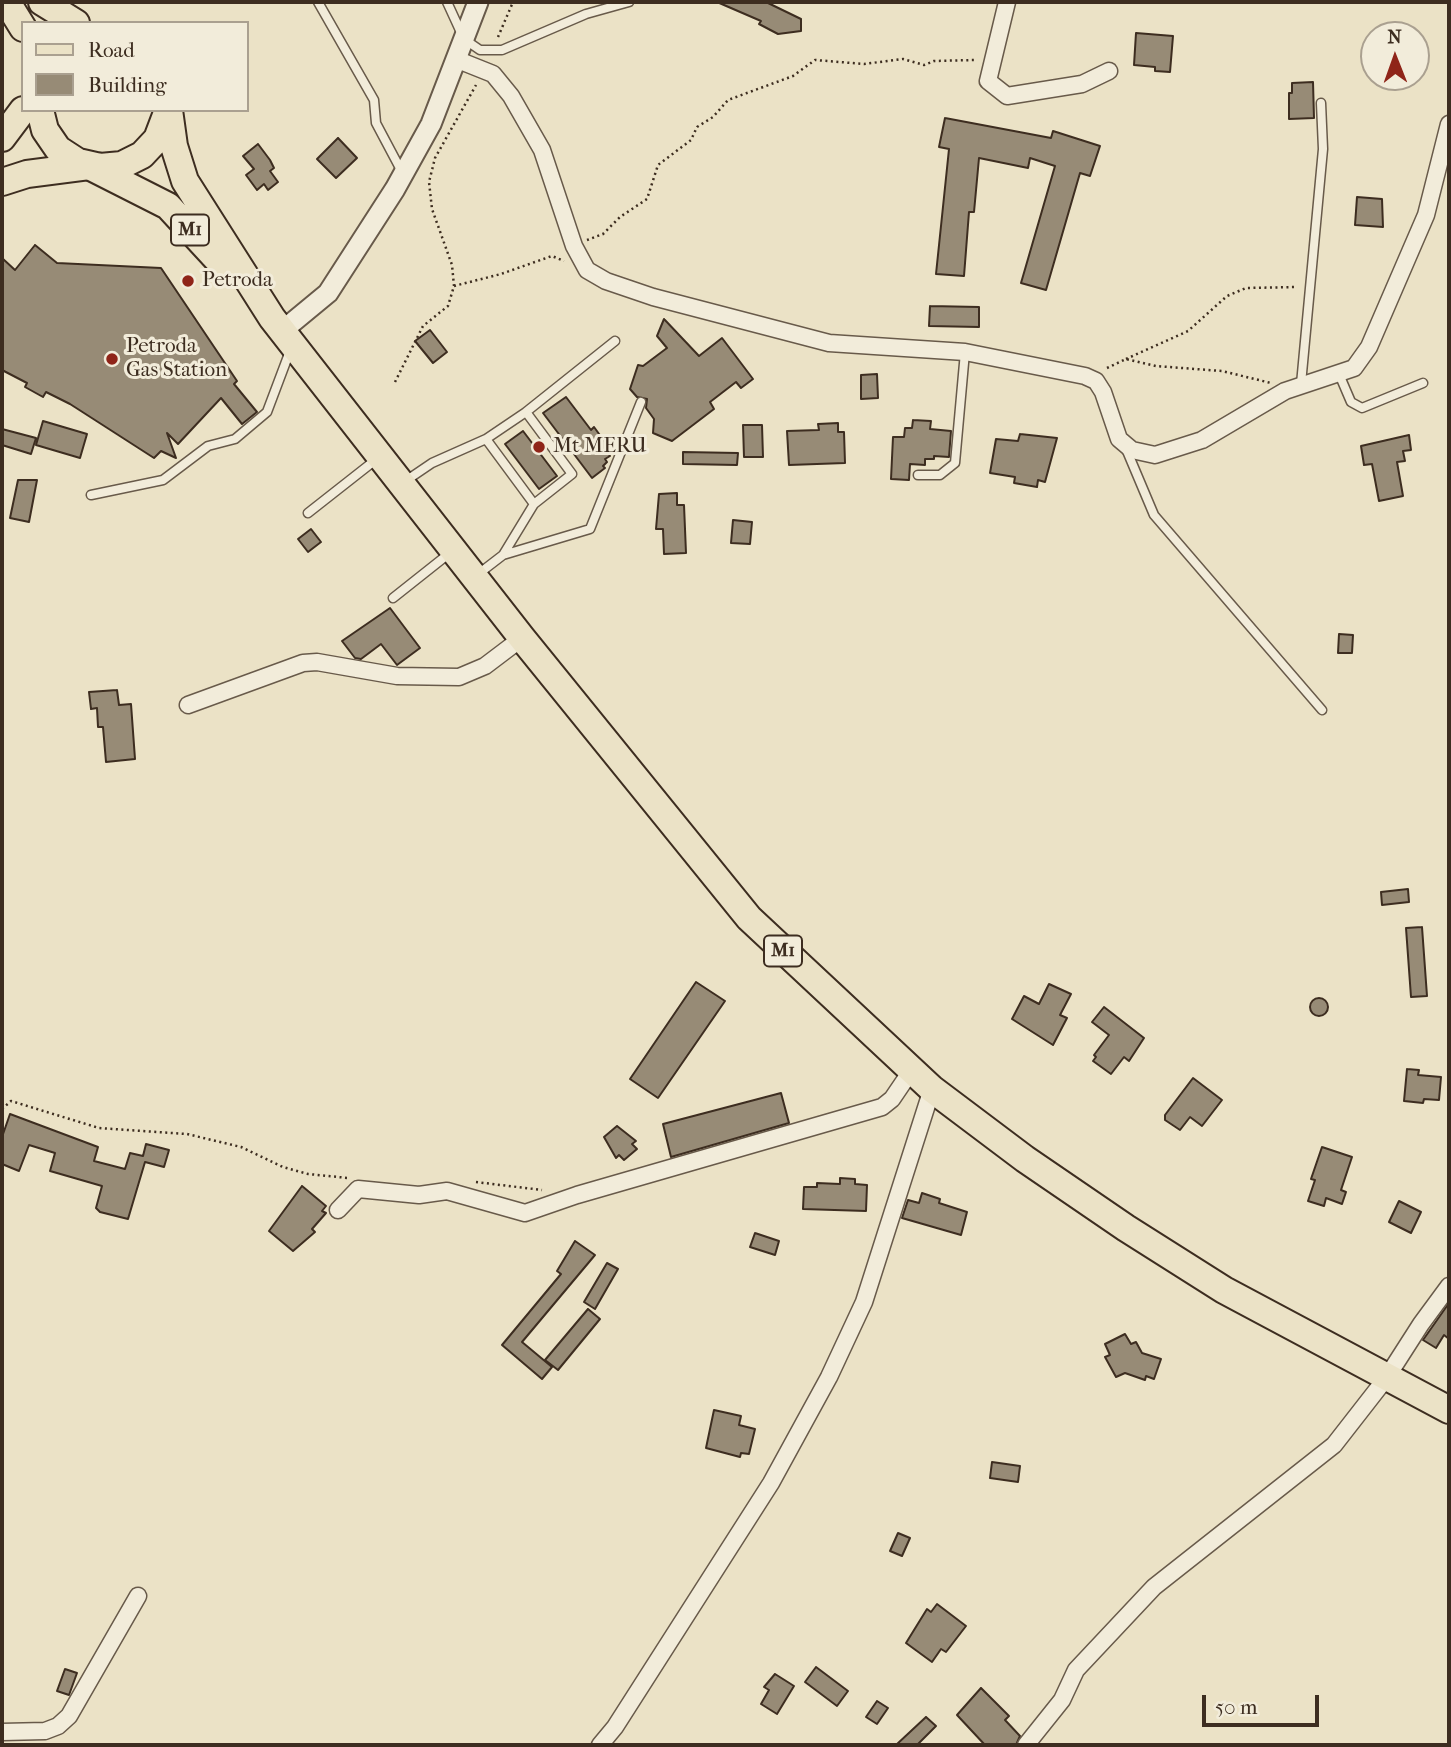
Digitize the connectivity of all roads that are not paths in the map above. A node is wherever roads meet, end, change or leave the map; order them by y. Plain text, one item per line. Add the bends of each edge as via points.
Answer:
1 (7, 2) edge
2 (41, 2) edge
3 (318, 2) edge
4 (447, 2) edge
5 (478, 2) edge
6 (629, 2) edge
7 (1007, 2) edge
8 (73, 21) edge
9 (21, 25) edge
10 (464, 39) junction
11 (457, 60) junction
12 (1109, 71) dead end
13 (1321, 103) dead end
14 (22, 112) edge
15 (40, 112) edge
16 (167, 112) edge
17 (168, 112) edge
18 (1449, 124) edge
19 (2, 138) edge
20 (89, 166) junction
21 (403, 175) junction
22 (2, 182) edge
23 (282, 331) junction
24 (615, 341) dead end
25 (965, 352) junction
26 (1339, 374) junction
27 (1423, 383) dead end
28 (1301, 384) junction
29 (641, 402) dead end
30 (526, 412) junction
31 (486, 439) junction
32 (1125, 445) junction
33 (380, 456) junction
34 (918, 475) dead end
35 (403, 483) junction
36 (91, 495) dead end
37 (534, 504) junction
38 (308, 513) dead end
39 (454, 550) junction
40 (503, 555) junction
41 (475, 577) junction
42 (393, 598) dead end
43 (522, 638) junction
44 (188, 705) dead end
45 (1322, 710) dead end
46 (911, 1071) junction
47 (932, 1089) junction
48 (338, 1210) dead end
49 (1449, 1286) edge
50 (1387, 1377) junction
51 (1449, 1410) edge
52 (138, 1596) dead end
53 (2, 1732) edge
54 (600, 1745) edge
55 (1026, 1745) edge

1 - 9 main road
2 - 8 main road
3 - 21 lane via 374,100 376,123
4 - 10 lane
5 - 10 street
6 - 10 lane via 586,14 502,50 480,50
7 - 12 street via 988,80 1007,96 1082,84
10 - 11 street
11 - 21 street
11 - 25 street via 484,68 511,96 542,150 574,246 587,270 606,281 829,343
13 - 28 lane via 1323,149
14 - 19 main road
15 - 20 main road, M1 via 45,130 58,149
16 - 20 main road, M1 via 158,139 142,155 111,167
17 - 23 main road, M1 via 185,181
18 - 26 street via 1426,215 1369,347 1354,368
20 - 22 main road
20 - 23 main road, M1 via 168,206
21 - 23 street via 328,293
23 - 33 main road, M1
23 - 36 lane via 267,412 235,439 208,446 163,480
24 - 30 lane
25 - 32 street via 1096,381 1113,428
25 - 34 lane via 955,463 940,475
26 - 27 lane via 1351,402 1362,408
26 - 28 street
28 - 32 street via 1202,440 1167,454 1144,454
29 - 40 lane via 590,529
30 - 31 lane
30 - 37 lane via 572,474
31 - 35 lane via 432,463
31 - 37 lane
32 - 45 lane via 1154,515
33 - 35 main road, M1
33 - 38 lane
35 - 39 main road, M1
37 - 40 lane
39 - 41 main road, M1
39 - 42 lane
40 - 41 lane
41 - 43 main road, M1
43 - 44 street via 485,666 459,677 397,676 303,663
43 - 46 main road, M1 via 749,918
46 - 47 main road, M1
46 - 48 street via 882,1107 526,1213 447,1191 419,1195 358,1189
47 - 50 main road, M1 via 1126,1228 1224,1290
47 - 54 street via 864,1302 829,1377 771,1483
49 - 50 street
50 - 51 main road, M1
50 - 55 street via 1334,1445 1154,1587 1076,1670 1062,1700
52 - 53 street via 69,1716 58,1727

